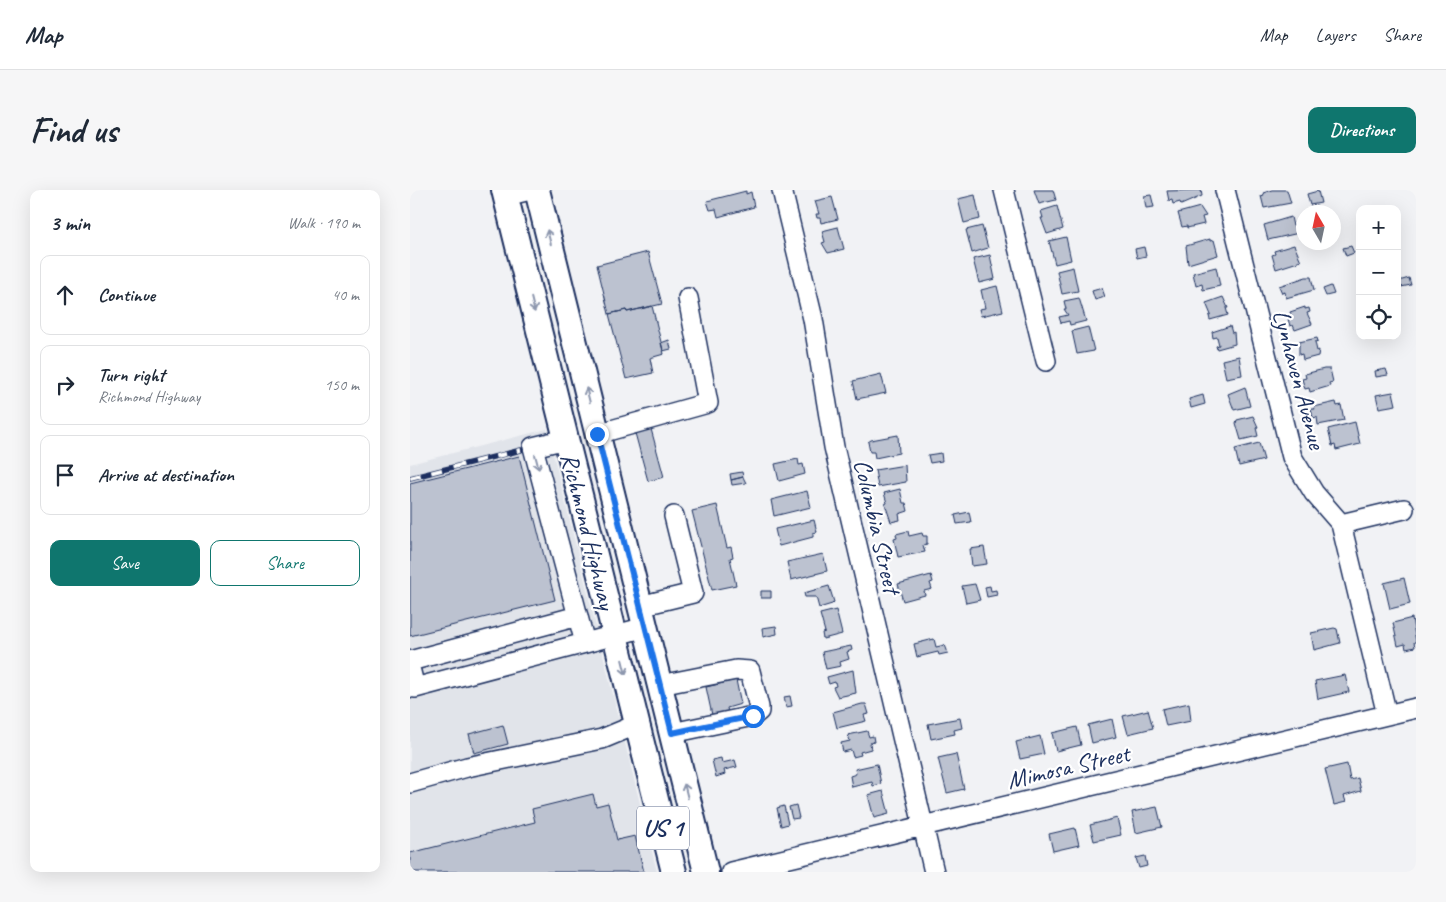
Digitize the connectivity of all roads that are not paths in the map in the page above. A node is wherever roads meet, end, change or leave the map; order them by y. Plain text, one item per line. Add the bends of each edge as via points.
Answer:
1 (530, 190) edge
2 (537, 190) edge
3 (782, 190) edge
4 (1004, 190) edge
5 (1225, 190) edge
6 (505, 193) edge
7 (688, 298) dead end
8 (1046, 361) dead end
9 (597, 434) junction
10 (566, 439) junction
11 (1404, 509) dead end
12 (674, 516) dead end
13 (1342, 524) junction
14 (578, 616) junction
15 (643, 617) junction
16 (616, 635) junction
17 (585, 643) junction
18 (410, 661) edge
19 (410, 668) edge
20 (660, 685) junction
21 (1416, 708) edge
22 (1387, 716) junction
23 (638, 724) junction
24 (672, 733) junction
25 (410, 783) edge
26 (923, 826) junction
27 (674, 872) edge
28 (706, 872) edge
29 (731, 872) edge
30 (934, 872) edge

1 - 6 street
9 -> 2 main road, Richmond Highway / US 1
3 - 26 street, Columbia Street via 813,319 834,447
4 - 8 street
5 - 13 street, Lynhaven Avenue via 1292,457 1314,493
6 -> 10 main road, Richmond Highway / US 1
7 - 9 street via 708,403
9 - 15 main road, Richmond Highway / US 1
10 -> 14 street via 533,447
10 - 16 main road, Richmond Highway / US 1
11 - 13 street
12 - 15 street via 693,593
13 - 22 street, Lynhaven Avenue
14 - 17 street
14 - 18 street
15 - 16 street
15 - 20 main road, Richmond Highway / US 1
16 - 17 street
16 -> 23 main road, Richmond Highway / US 1
17 - 19 street via 415,688
20 - 24 main road, Richmond Highway / US 1
20 - 24 street via 746,669 750,671 759,707 753,716
21 - 22 street, Mimosa Street
22 - 26 street, Mimosa Street
23 - 25 street via 602,739 467,767
23 - 27 main road, Richmond Highway / US 1
28 -> 24 main road, Richmond Highway / US 1
26 - 29 street, Mimosa Street
26 - 30 street, Columbia Street

